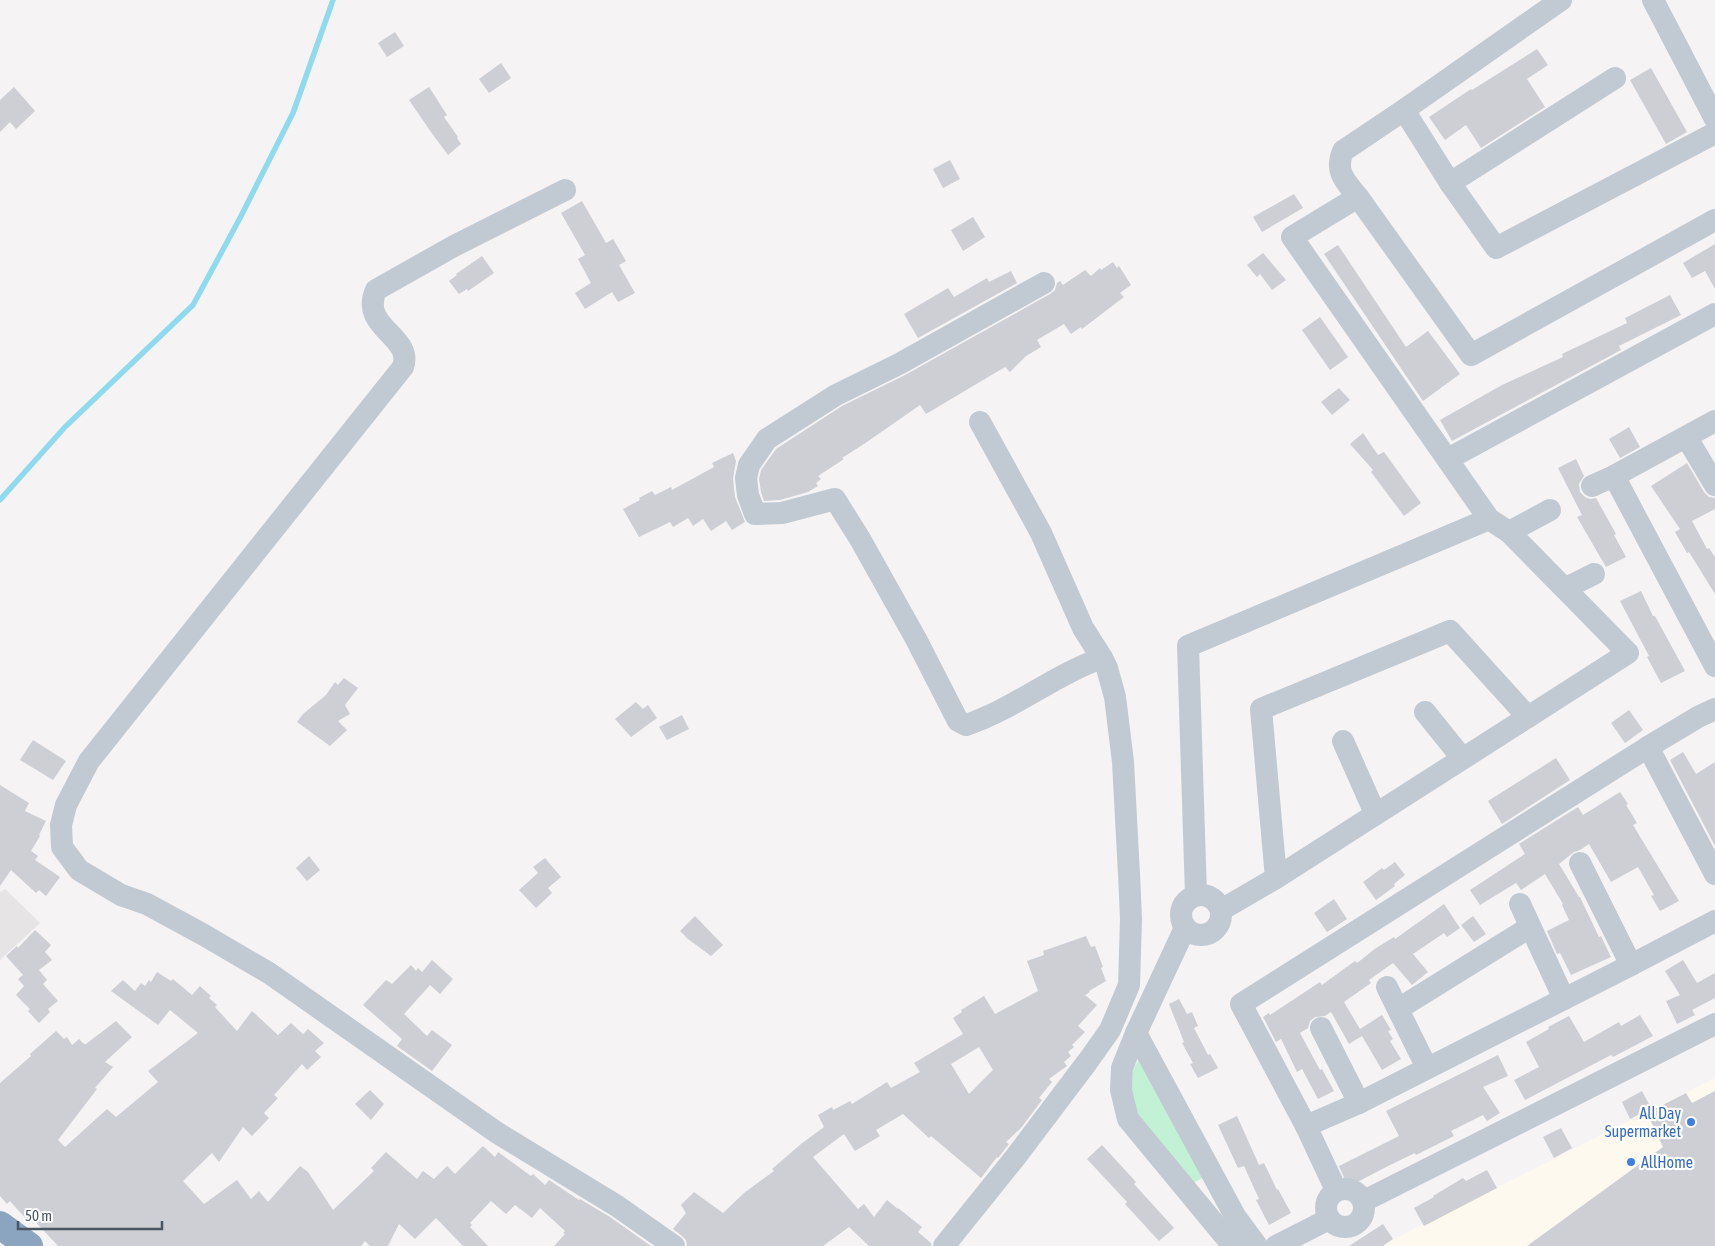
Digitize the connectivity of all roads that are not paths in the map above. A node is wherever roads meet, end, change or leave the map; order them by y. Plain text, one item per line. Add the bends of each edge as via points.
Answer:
1 (1561, 0) edge
2 (1653, 0) edge
3 (1615, 78) dead end
4 (1404, 110) junction
5 (1715, 119) edge
6 (1715, 133) edge
7 (1450, 183) junction
8 (565, 190) dead end
9 (1358, 197) junction
10 (1715, 220) edge
11 (1044, 283) dead end
12 (1715, 314) edge
13 (1715, 421) edge
14 (980, 422) dead end
15 (1687, 438) junction
16 (1448, 459) junction
17 (1614, 476) junction
18 (1715, 485) edge
19 (1592, 486) dead end
20 (1550, 510) dead end
21 (1489, 519) junction
22 (1509, 532) junction
23 (1594, 574) dead end
24 (1566, 588) junction
25 (1102, 658) junction
26 (1715, 666) edge
27 (1425, 712) dead end
28 (1713, 714) edge
29 (1528, 717) junction
30 (1342, 741) dead end
31 (1648, 746) junction
32 (1462, 758) junction
33 (1375, 814) junction
34 (1580, 863) dead end
35 (1715, 874) edge
36 (1276, 878) junction
37 (1196, 895) junction
38 (1520, 904) dead end
39 (1221, 910) junction
40 (1715, 921) edge
41 (1530, 927) junction
42 (1184, 928) junction
43 (1631, 966) junction
44 (1387, 988) dead end
45 (1564, 999) junction
46 (1398, 1009) junction
47 (1715, 1024) edge
48 (1321, 1028) dead end
49 (1136, 1033) junction
50 (1426, 1068) junction
51 (1359, 1103) junction
52 (1306, 1126) junction
53 (1336, 1190) junction
54 (1364, 1201) junction
55 (1329, 1220) junction
56 (0, 1225) edge
57 (30, 1246) edge
58 (674, 1246) edge
59 (944, 1246) edge
60 (1233, 1246) edge
61 (1257, 1246) edge
62 (1276, 1246) edge

1 - 4 street
2 - 5 street
3 - 7 street
4 - 7 street
4 - 9 street via 1342,151 1339,160 1342,177
6 - 7 street via 1496,248
8 - 58 street via 376,290 372,298 373,313 403,350 403,367 89,761 66,804 61,825 62,847 79,870 121,895 147,904 204,934 268,974 496,1132 617,1206
9 - 10 street via 1471,354
9 - 16 street via 1292,237
11 - 25 street via 899,364 836,395 767,439 749,465 746,478 748,495 755,514 782,513 835,499 916,639 951,710 958,721 966,725 988,718 1065,674
12 - 16 street
13 - 15 street
14 - 25 street via 1041,533 1083,628
15 - 17 street
15 - 18 street
16 - 21 street
17 - 19 street
17 - 26 street
20 - 22 street
21 - 22 street
21 - 37 street via 1188,646
22 - 24 street
23 - 24 street
24 - 29 street via 1628,653
25 - 59 street via 1115,697 1123,762 1130,874 1129,985 1110,1030
27 - 32 street
28 - 31 street via 1698,717
29 - 32 street
29 - 36 street via 1450,631 1261,709
30 - 33 street
31 - 35 street
31 - 52 street via 1241,1004
32 - 33 street
33 - 36 street
34 - 43 street
36 - 39 street
37 - 39 street via 1207,895
37 - 42 street via 1181,908 1180,919
38 - 41 street
39 - 42 street via 1221,921 1205,936
40 - 43 street
41 - 45 street
41 - 46 street
42 - 49 street
43 - 45 street
44 - 46 street
45 - 50 street
46 - 50 street
47 - 54 street
48 - 51 street
49 - 60 street via 1122,1068 1121,1090 1128,1119
49 - 61 street via 1235,1216
50 - 51 street
51 - 52 street
52 - 53 street
53 - 54 street via 1347,1188 1357,1192
53 - 55 street via 1328,1198
54 - 55 street via 1362,1219 1355,1225 1336,1226
55 - 62 street
56 - 57 highway

